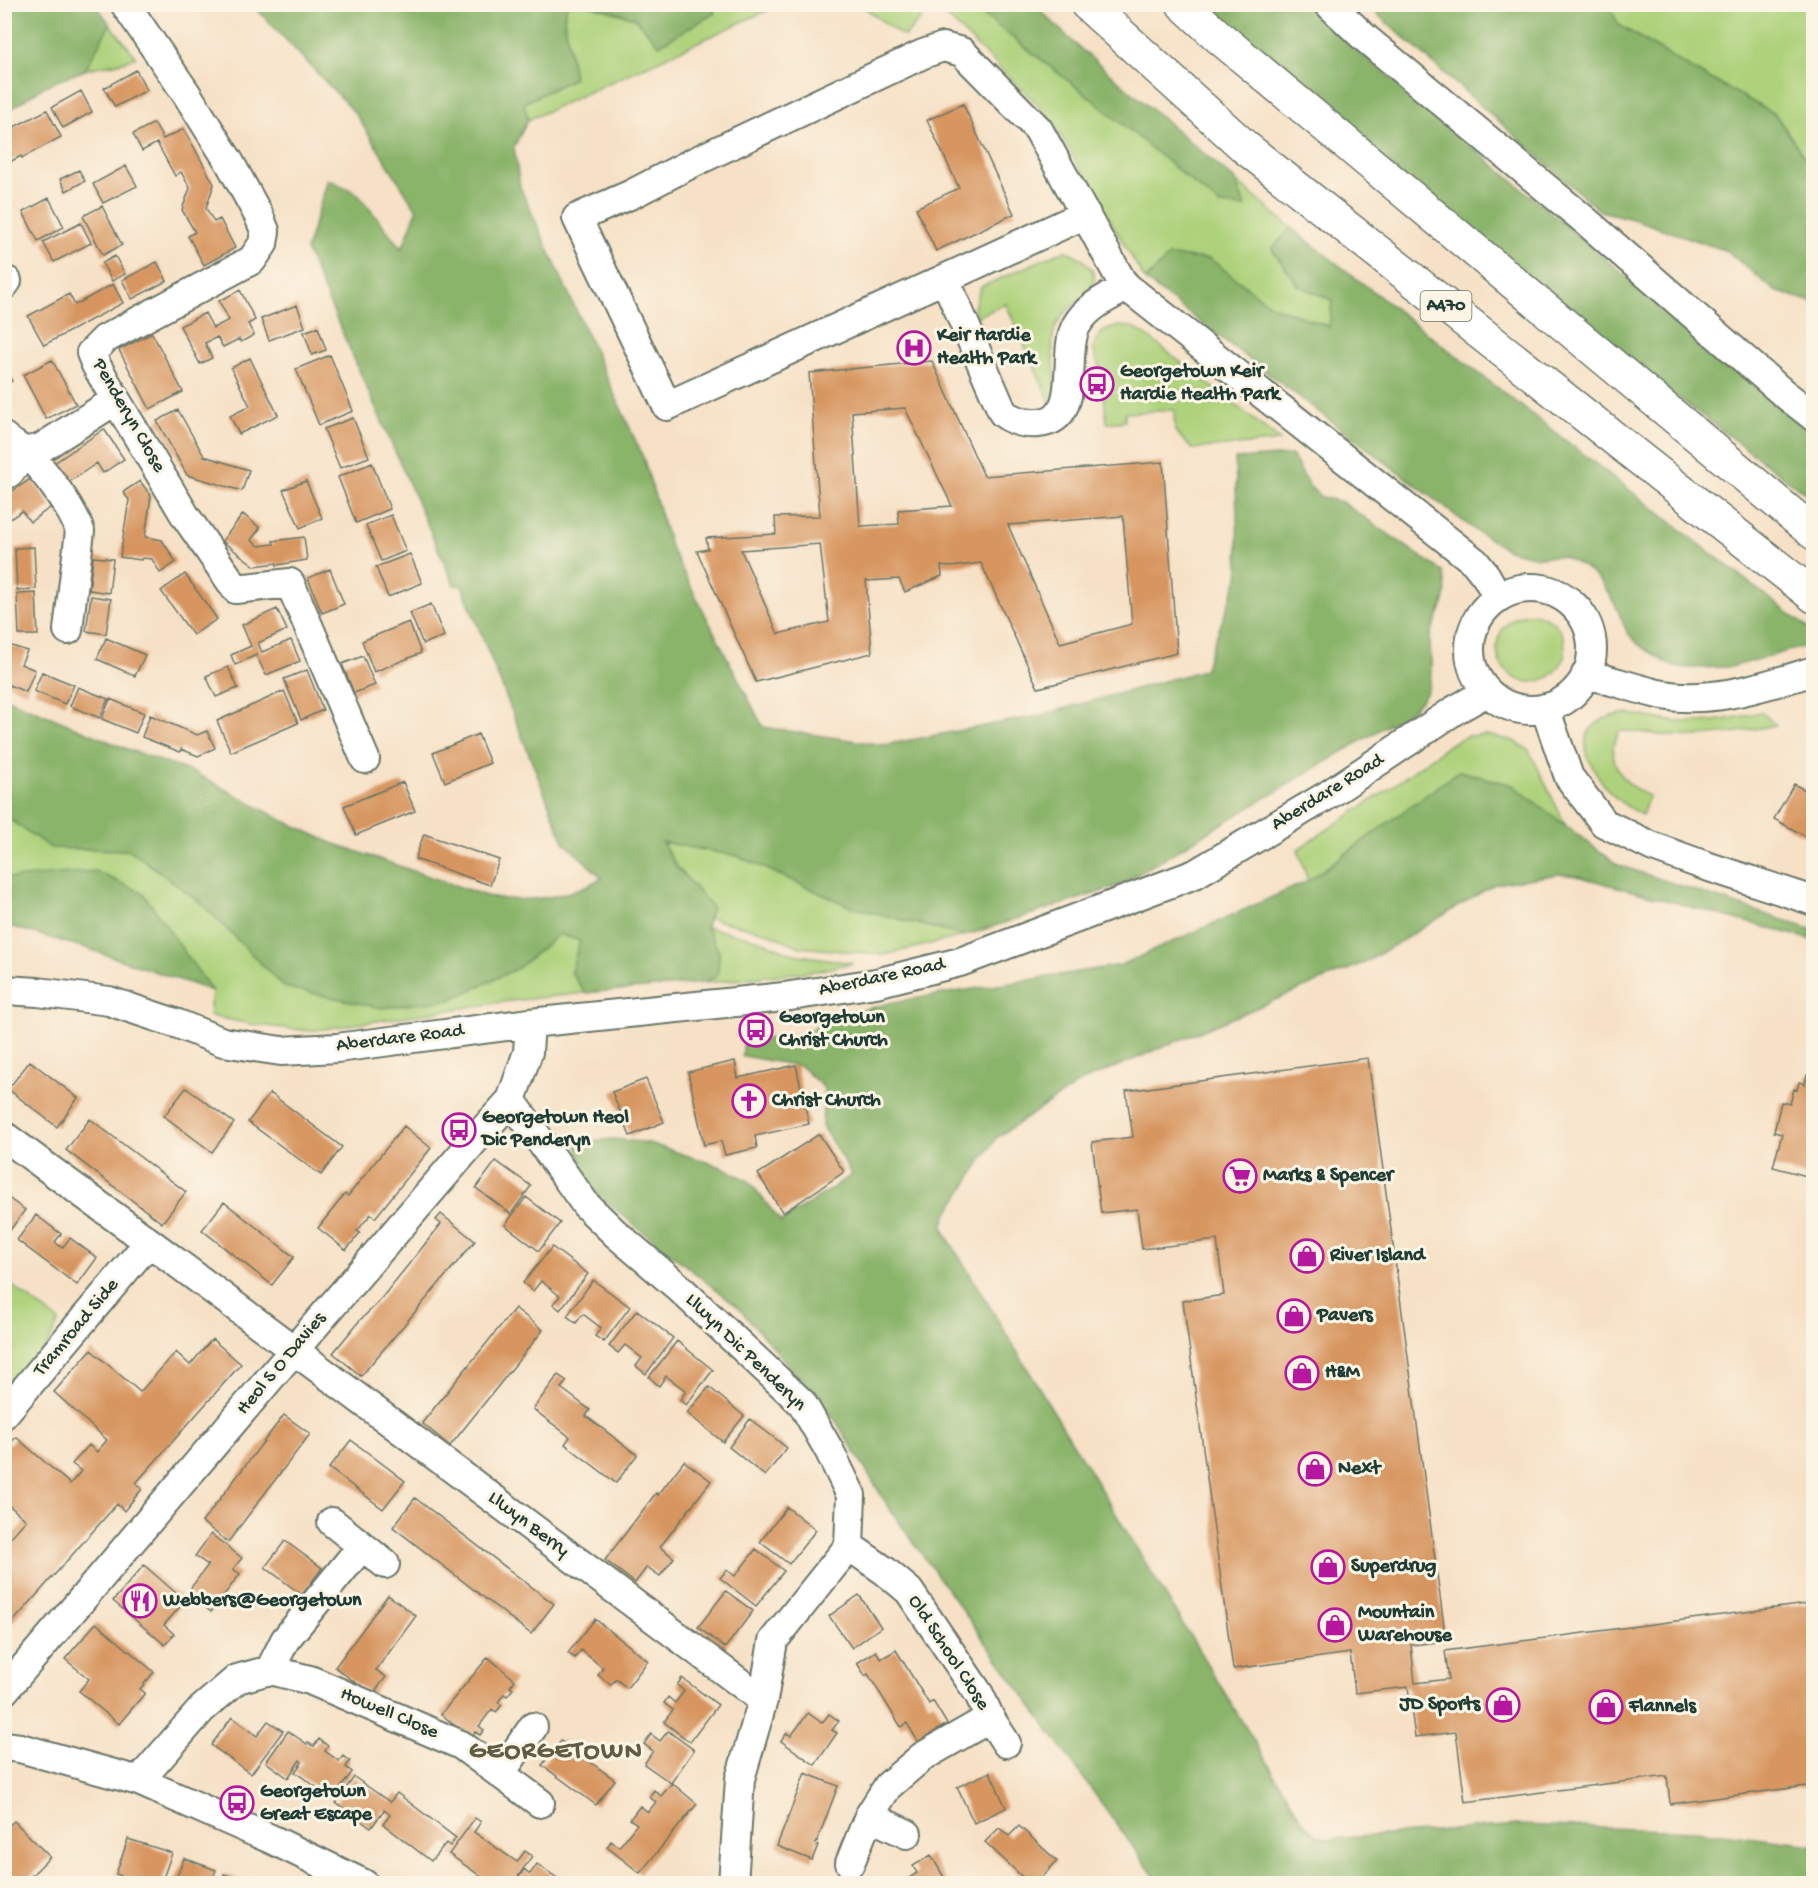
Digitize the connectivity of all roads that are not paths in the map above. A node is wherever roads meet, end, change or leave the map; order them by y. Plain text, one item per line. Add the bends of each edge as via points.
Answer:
1 (124, 4) edge
2 (1087, 4) edge
3 (1183, 4) edge
4 (1329, 4) edge
5 (1086, 214) junction
6 (945, 279) junction
7 (1127, 287) junction
8 (116, 400) junction
9 (1814, 417) edge
10 (14, 444) edge
11 (4, 476) edge
12 (1814, 533) edge
13 (1814, 596) edge
14 (1498, 597) junction
15 (68, 630) dead end
16 (1814, 671) edge
17 (1586, 674) junction
18 (1487, 692) junction
19 (1545, 708) junction
20 (365, 759) dead end
21 (1814, 901) edge
22 (4, 990) edge
23 (530, 1023) junction
24 (511, 1100) junction
25 (4, 1137) edge
26 (149, 1242) junction
27 (294, 1350) junction
28 (4, 1414) edge
29 (333, 1522) dead end
30 (363, 1546) junction
31 (849, 1546) junction
32 (385, 1564) dead end
33 (270, 1670) junction
34 (4, 1691) edge
35 (763, 1700) junction
36 (990, 1718) junction
37 (533, 1727) dead end
38 (1006, 1743) dead end
39 (4, 1746) edge
40 (500, 1774) junction
41 (139, 1781) junction
42 (540, 1803) dead end
43 (869, 1816) junction
44 (907, 1834) dead end
45 (850, 1863) dead end
46 (364, 1884) edge
47 (734, 1884) edge

1 - 8 street, Penderyn Close via 230,163 265,231 263,244 252,260 98,345 91,353
2 - 13 highway, A470 via 1246,148
3 - 12 highway
4 - 9 street
5 - 6 street
5 - 6 street via 1038,129 962,52 943,47 577,218 667,405
5 - 7 street
6 - 7 street via 1003,413 1011,419 1039,423 1058,416 1068,400 1071,337 1081,318
7 - 14 street via 1475,562
8 - 10 street via 41,448
8 - 20 street, Penderyn Close via 186,518 236,589 290,582
10 - 11 street via 10,472
10 - 15 street via 41,470 76,517 81,531
14 - 17 street via 1535,588 1571,603 1590,636 1591,656
14 - 18 street via 1484,609 1470,642 1476,677
16 - 17 street via 1751,690 1706,697 1659,694
17 - 19 street via 1569,696
18 - 19 street via 1514,708
18 - 23 street, Aberdare Road via 1328,795 1195,874 960,962 876,983 784,997
19 - 21 street via 1569,777 1604,823 1651,846
22 - 23 street, Aberdare Road via 109,1001 223,1042 281,1051 337,1048
23 - 24 street, Heol S O Davies via 528,1052
24 - 27 street, Heol S O Davies
24 - 31 street, Llwyn Dic Penderyn via 586,1205 802,1403 851,1495
25 - 26 street, Llwyn Berry
26 - 27 street, Llwyn Berry
26 - 28 street, Tramroad Side
27 - 34 street, Heol S O Davies
27 - 35 street, Llwyn Berry
29 - 30 street
30 - 32 street
30 - 33 street via 285,1640
31 - 35 street via 773,1641
31 - 36 street, Old School Close via 909,1591 979,1694
33 - 40 street, Howell Close via 310,1680 461,1745
33 - 41 street, Howell Close via 237,1679 210,1701
35 - 47 street via 740,1779
36 - 38 street, Old School Close
36 - 43 street, Old School Close via 922,1757 888,1786
37 - 40 street
39 - 41 street
40 - 42 street, Howell Close
41 - 46 street
43 - 44 street
43 - 45 street, Old School Close

